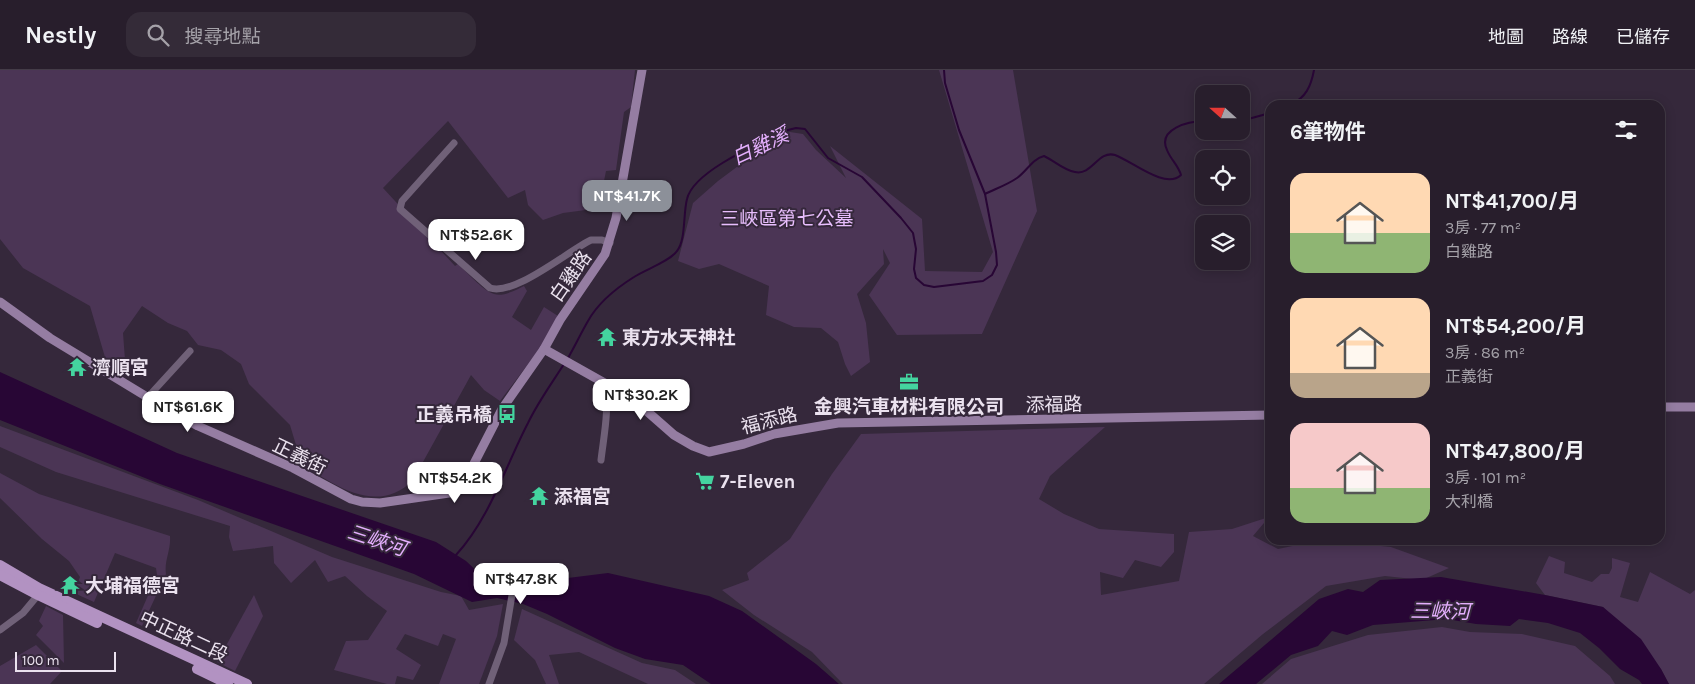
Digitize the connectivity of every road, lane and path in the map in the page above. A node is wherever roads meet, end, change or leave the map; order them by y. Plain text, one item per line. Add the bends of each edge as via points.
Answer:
1 (642, 70) edge
2 (454, 143) dead end
3 (610, 243) junction
4 (0, 302) edge
5 (544, 349) junction
6 (190, 351) dead end
7 (604, 382) junction
8 (148, 397) junction
9 (1665, 407) edge
10 (1695, 407) edge
11 (1265, 415) edge
12 (838, 423) joint
13 (601, 460) dead end
14 (0, 565) edge
15 (516, 571) dead end
16 (0, 574) edge
17 (38, 595) junction
18 (0, 630) edge
19 (228, 684) edge
20 (247, 684) edge
21 (489, 684) edge

1 - 3 street, 白雞路
2 - 3 street via 402,201 400,209 490,288 502,289 532,277 591,240
3 - 5 street, 白雞路
4 - 8 street, 正義街 via 50,338
5 - 7 street
5 - 8 street, 正義街 via 502,408 464,483 440,496 399,501 371,503 351,499 293,468 198,426
6 - 8 street
7 - 12 street, 福添路 via 633,399 674,435 709,452 774,434
7 - 13 street via 607,412
9 - 10 street
11 - 12 street, 添福路
14 - 20 main road, 中正路二段 via 39,588
15 - 21 street via 504,643
16 - 17 main road, 中正路二段
17 - 18 street via 23,613
17 - 19 main road, 中正路二段

